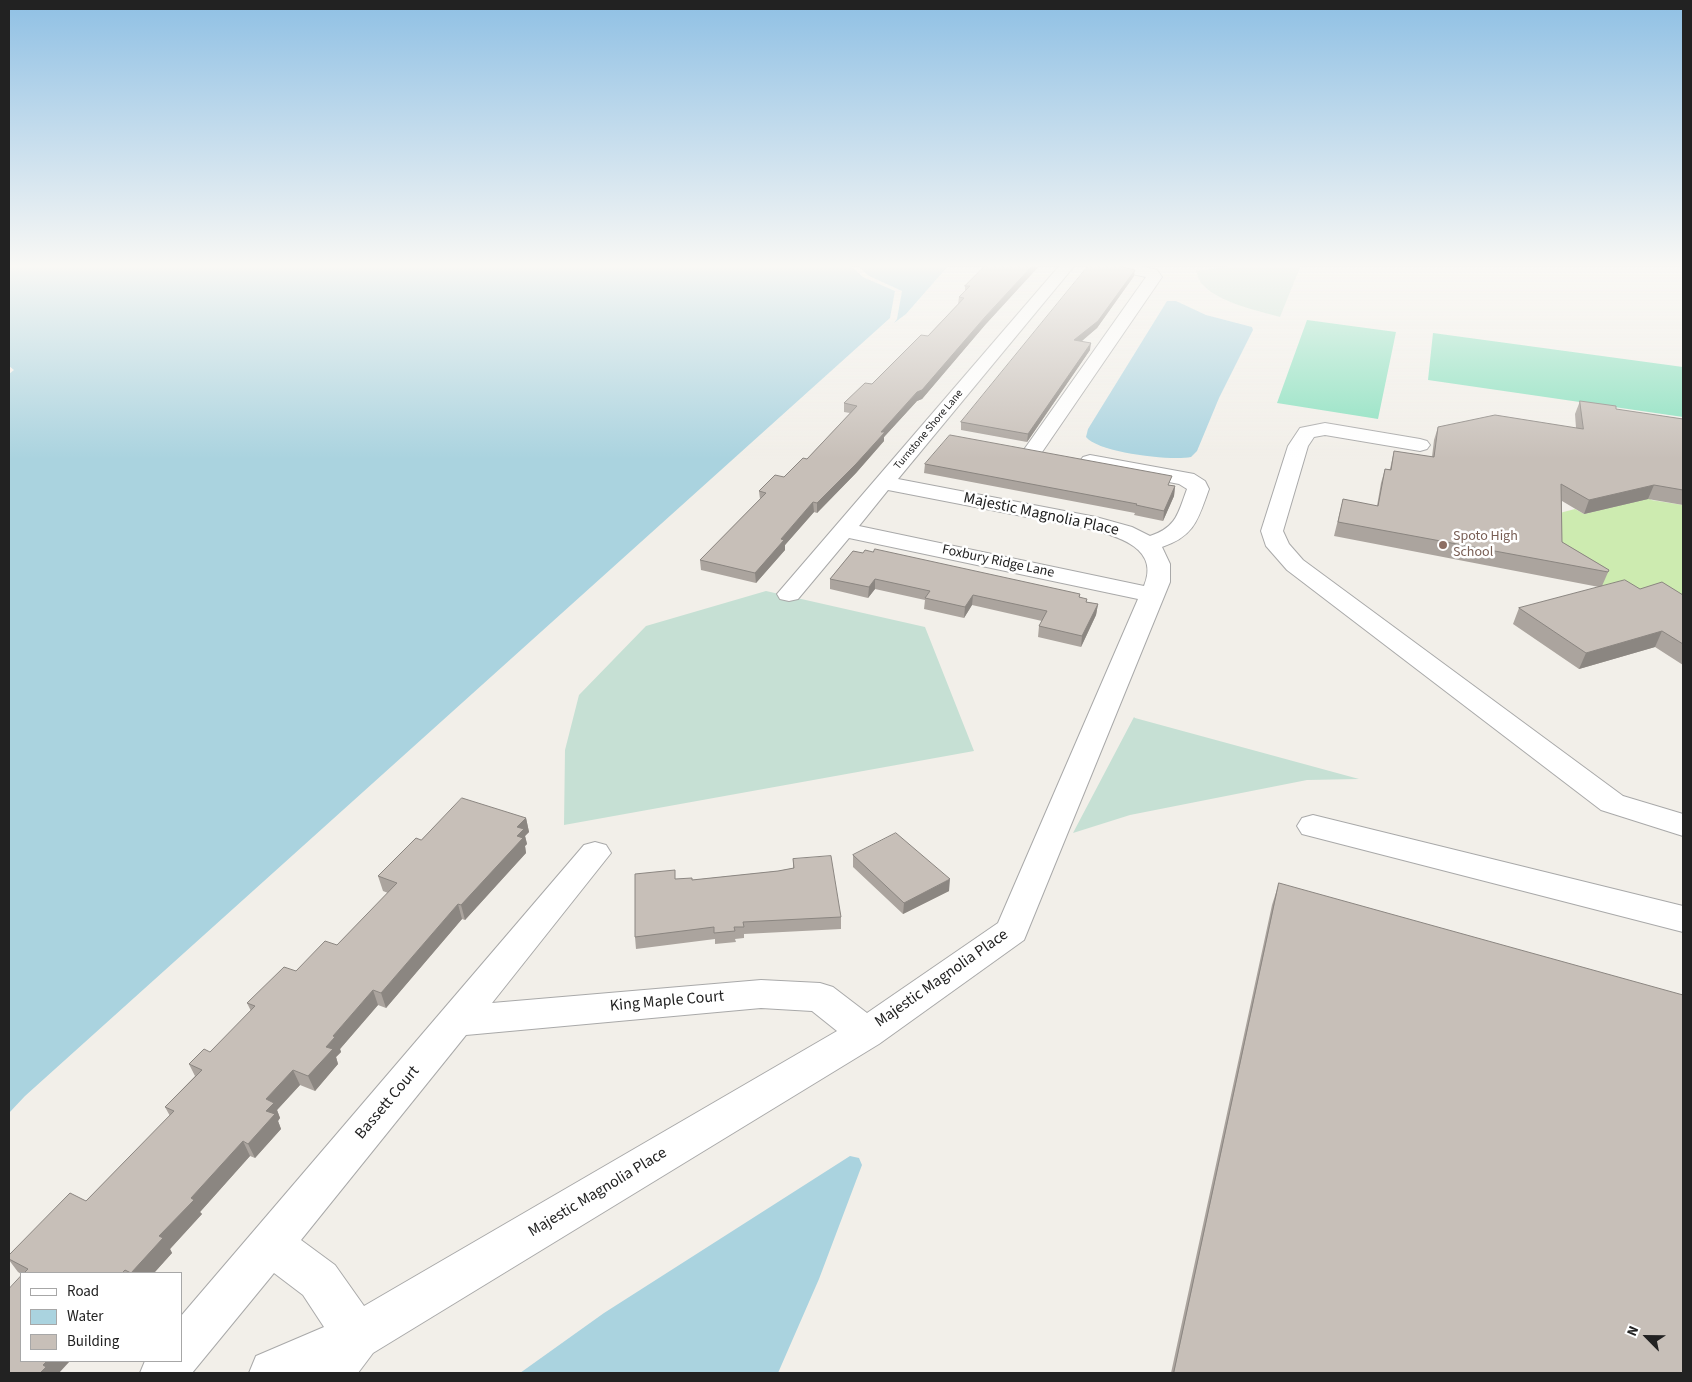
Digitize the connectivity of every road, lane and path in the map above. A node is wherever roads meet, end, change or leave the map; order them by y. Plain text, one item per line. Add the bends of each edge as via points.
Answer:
1 (1018, 329) edge
2 (1120, 329) edge
3 (1420, 444) dead end
4 (884, 483) junction
5 (844, 530) junction
6 (1148, 544) junction
7 (789, 594) dead end
8 (1153, 595) junction
9 (1313, 826) dead end
10 (1683, 826) edge
11 (595, 853) dead end
12 (1683, 919) edge
13 (456, 1021) junction
14 (866, 1033) junction
15 (271, 1244) junction
16 (357, 1336) junction
17 (182, 1351) edge
18 (173, 1362) edge
19 (164, 1373) edge
20 (273, 1373) edge
21 (329, 1373) edge

1 - 4 street, Turnstone Shore Lane via 936,434
2 - 6 street via 1043,453 1186,479 1197,486 1182,530 1173,537
3 - 10 street via 1325,429 1307,432 1298,446 1272,531 1278,546 1294,565 1612,804
4 - 5 street, Turnstone Shore Lane
4 - 6 street, Majestic Magnolia Place via 1096,524 1124,532
5 - 7 street, Turnstone Shore Lane
5 - 8 street, Foxbury Ridge Lane
6 - 8 street, Majestic Magnolia Place via 1157,560 1158,582
8 - 14 street, Majestic Magnolia Place via 1012,931
9 - 12 street
11 - 13 street, Bassett Court
13 - 14 street, King Maple Court via 761,994 820,998
13 - 15 street, Bassett Court
14 - 16 street, Majestic Magnolia Place
15 - 16 street via 319,1280
15 - 17 street, Bassett Court
16 - 20 street, Majestic Magnolia Place
16 - 21 street, Majestic Magnolia Place
18 - 19 street

